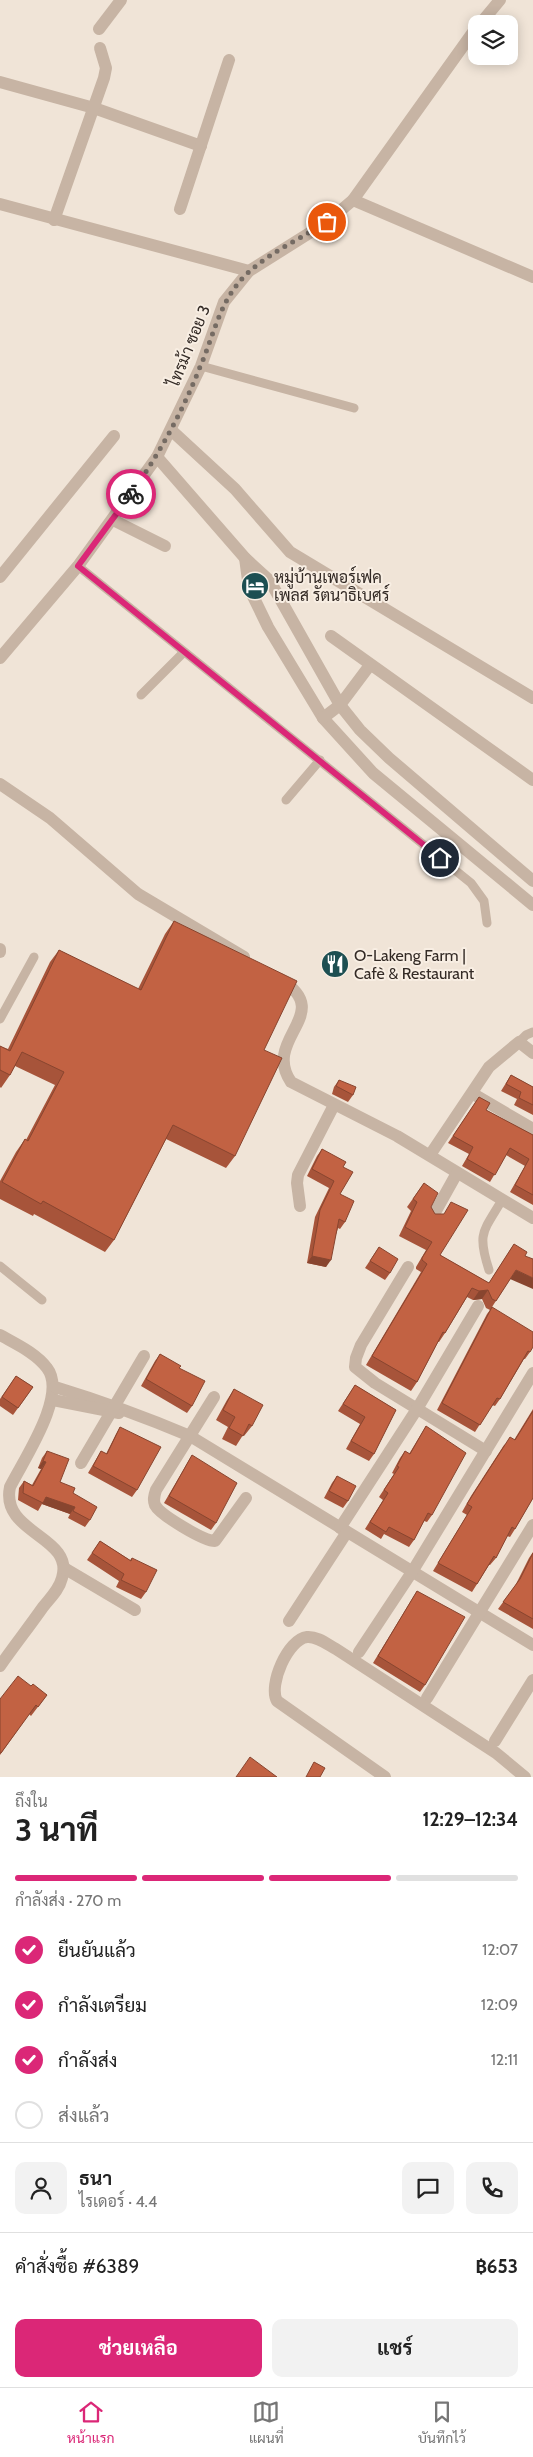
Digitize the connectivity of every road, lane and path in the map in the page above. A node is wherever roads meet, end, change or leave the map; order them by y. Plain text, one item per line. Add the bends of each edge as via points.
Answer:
1 (121, 0) edge
2 (500, 0) edge
3 (488, 15) edge
4 (99, 29) dead end
5 (468, 39) edge
6 (100, 48) dead end
7 (229, 60) dead end
8 (0, 82) edge
9 (94, 108) junction
10 (201, 146) junction
11 (353, 200) junction
12 (0, 204) edge
13 (180, 209) dead end
14 (54, 220) junction
15 (249, 271) junction
16 (533, 277) edge
17 (201, 366) junction
18 (354, 408) dead end
19 (171, 430) junction
20 (114, 436) dead end
21 (157, 457) junction
22 (113, 520) junction
23 (165, 546) dead end
24 (245, 558) junction
25 (78, 566) junction
26 (0, 577) edge
27 (331, 636) dead end
28 (184, 652) junction
29 (0, 658) edge
30 (370, 665) junction
31 (141, 695) dead end
32 (533, 698) edge
33 (340, 705) junction
34 (323, 718) junction
35 (320, 760) junction
36 (533, 780) edge
37 (0, 784) edge
38 (286, 800) dead end
39 (532, 880) edge
40 (520, 895) junction
41 (533, 906) edge
42 (487, 923) dead end
43 (34, 958) dead end
44 (252, 962) edge
45 (268, 972) edge
46 (0, 1019) edge
47 (533, 1032) edge
48 (519, 1042) junction
49 (533, 1053) edge
50 (470, 1092) junction
51 (334, 1105) junction
52 (533, 1129) edge
53 (428, 1154) junction
54 (458, 1173) junction
55 (502, 1200) junction
56 (300, 1206) dead end
57 (433, 1216) edge
58 (533, 1218) edge
59 (0, 1266) edge
60 (408, 1267) dead end
61 (489, 1270) dead end
62 (42, 1300) dead end
63 (478, 1306) dead end
64 (0, 1335) edge
65 (144, 1356) dead end
66 (533, 1373) edge
67 (55, 1387) junction
68 (214, 1397) dead end
69 (53, 1400) junction
70 (114, 1409) junction
71 (417, 1409) junction
72 (190, 1436) junction
73 (486, 1451) junction
74 (81, 1462) dead end
75 (246, 1498) dead end
76 (533, 1525) edge
77 (343, 1530) junction
78 (64, 1568) junction
79 (412, 1572) junction
80 (135, 1610) dead end
81 (479, 1612) junction
82 (289, 1621) dead end
83 (533, 1645) edge
84 (359, 1652) dead end
85 (0, 1666) edge
86 (533, 1680) edge
87 (427, 1698) dead end
88 (495, 1741) dead end
89 (523, 1776) edge
90 (385, 1777) edge

1 - 4 street
2 - 3 street
5 - 11 street, ไทรม้า ซอย 3
6 - 9 street via 106,68
7 - 10 street
8 - 9 street
9 - 10 street
9 - 14 street
10 - 13 street
11 - 15 street, ไทรม้า ซอย 3 via 327,222
11 - 16 street
12 - 14 street
14 - 15 street
15 - 17 street, ไทรม้า ซอย 3 via 224,302
17 - 18 lane
17 - 19 street, ไทรม้า ซอย 3
19 - 21 street, ไทรม้า ซอย 3
19 - 32 street via 235,489 290,552
20 - 26 street
21 - 22 street, ไทรม้า ซอย 3
21 - 24 street
22 - 23 street
22 - 25 street, ไทรม้า ซอย 3
24 - 33 street via 270,581
24 - 34 street via 249,588
25 - 28 lane
25 - 29 street, ไทรม้า ซอย 3
27 - 30 street
28 - 31 lane
28 - 35 lane
30 - 33 street
30 - 36 street
33 - 34 street
33 - 39 street via 389,758
34 - 40 street via 374,773
35 - 38 lane
35 - 42 lane via 471,883 484,901
37 - 44 street via 50,818 138,894
39 - 40 street
40 - 41 street
43 - 46 lane
45 - 51 street via 294,988 302,1001 302,1010 284,1053 287,1076 301,1088
47 - 48 lane
48 - 49 street
48 - 50 street via 489,1067
50 - 52 street
50 - 53 street
51 - 53 street
51 - 56 street via 298,1174
53 - 54 street
54 - 55 street
54 - 57 street
55 - 58 street
55 - 61 lane via 482,1234 481,1246
59 - 62 lane
60 - 71 street via 361,1345 355,1366 375,1383
63 - 71 street
64 - 67 street via 47,1366
65 - 70 street
66 - 73 street
67 - 69 street
67 - 70 street
68 - 72 street
69 - 70 street
69 - 78 street via 10,1487 8,1499 11,1510 56,1549
70 - 72 street
70 - 74 street
71 - 73 street
71 - 77 street
72 - 75 street via 156,1490 153,1497 158,1509 215,1541
72 - 77 street
73 - 79 street
76 - 81 street
77 - 79 street
77 - 82 street
78 - 80 street
78 - 85 street via 59,1587
79 - 81 street
79 - 84 street
81 - 83 street
81 - 87 street
86 - 88 street
89 - 90 street via 496,1753 336,1649 310,1637 298,1640 275,1684 273,1692 277,1701

